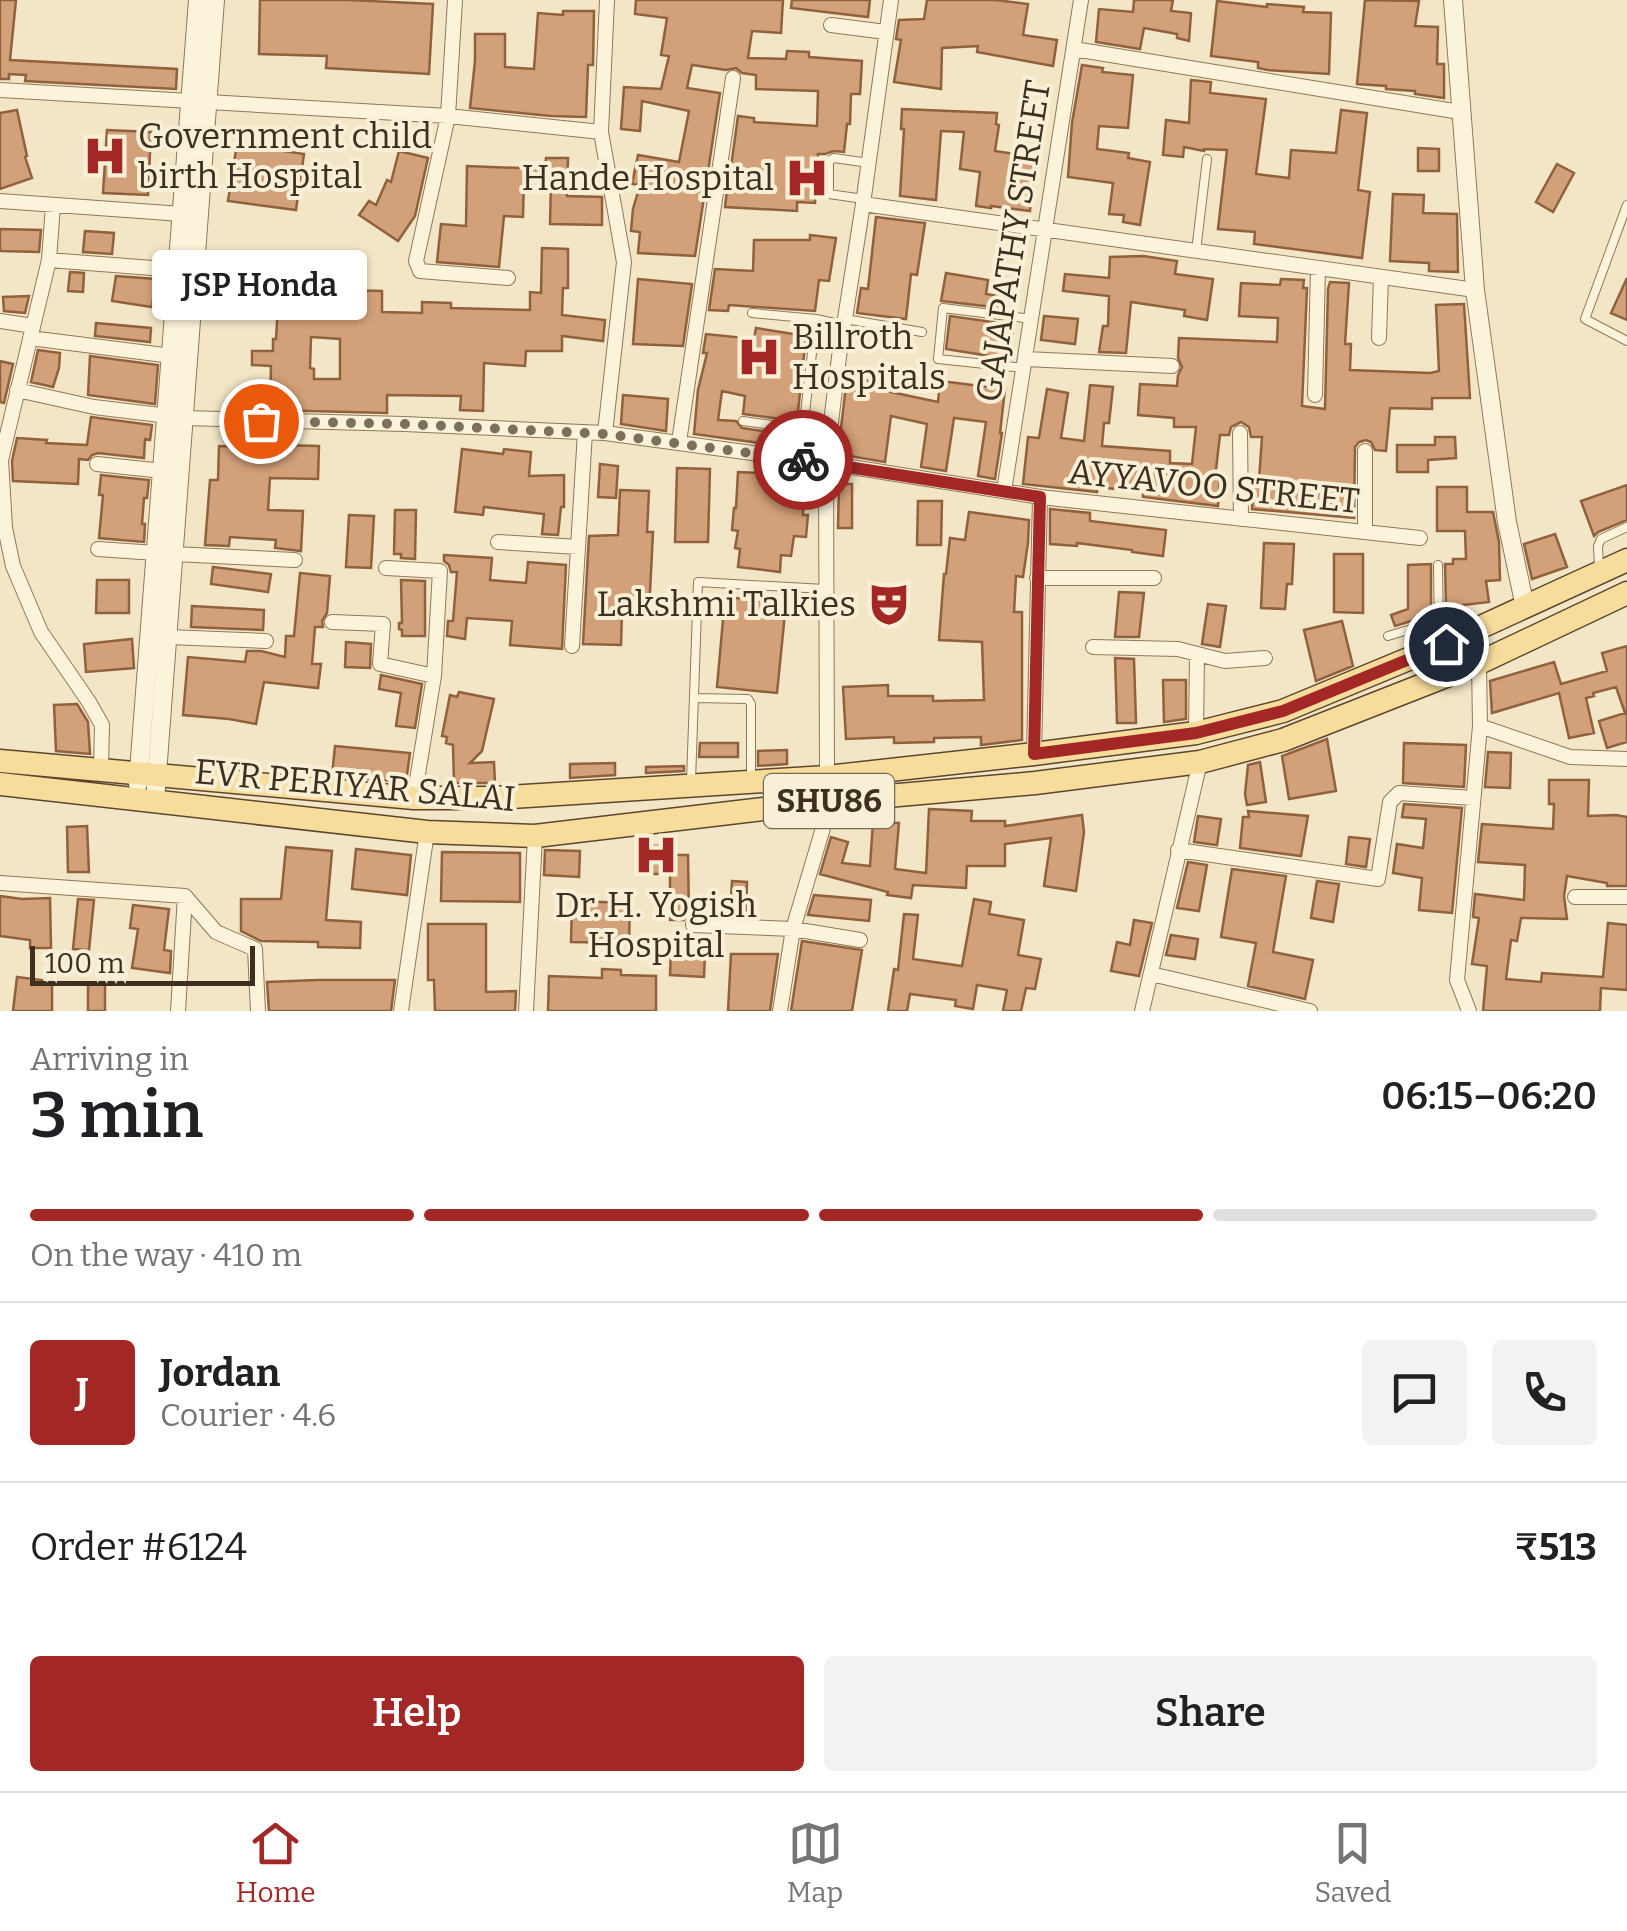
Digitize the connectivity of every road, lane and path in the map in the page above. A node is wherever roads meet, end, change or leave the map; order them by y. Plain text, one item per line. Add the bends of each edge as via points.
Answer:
1 (198, 0) edge
2 (215, 0) edge
3 (455, 0) edge
4 (608, 0) edge
5 (891, 0) edge
6 (1081, 0) edge
7 (1453, 0) edge
8 (831, 25) dead end
9 (886, 32) junction
10 (1074, 49) junction
11 (733, 78) dead end
12 (0, 90) edge
13 (198, 102) junction
14 (1460, 112) junction
15 (448, 116) junction
16 (602, 132) junction
17 (1207, 159) dead end
18 (869, 163) junction
19 (0, 201) edge
20 (863, 201) junction
21 (1627, 205) edge
22 (53, 206) junction
23 (182, 214) junction
24 (1046, 230) junction
25 (1196, 251) junction
26 (49, 260) junction
27 (1318, 268) junction
28 (178, 270) junction
29 (1382, 277) junction
30 (508, 278) dead end
31 (1476, 290) junction
32 (752, 313) dead end
33 (816, 319) junction
34 (1032, 319) junction
35 (0, 320) edge
36 (844, 322) junction
37 (32, 332) junction
38 (922, 332) dead end
39 (1379, 338) dead end
40 (1627, 341) edge
41 (172, 356) junction
42 (1025, 363) junction
43 (1172, 366) dead end
44 (17, 390) junction
45 (1314, 395) dead end
46 (176, 418) junction
47 (743, 421) dead end
48 (803, 430) junction
49 (585, 432) junction
50 (1240, 433) dead end
51 (605, 434) junction
52 (829, 434) junction
53 (679, 442) junction
54 (1365, 450) dead end
55 (0, 460) edge
56 (826, 463) junction
57 (98, 464) dead end
58 (162, 471) junction
59 (1004, 492) junction
60 (1040, 497) junction
61 (1241, 519) junction
62 (1627, 527) edge
63 (1365, 532) junction
64 (1420, 538) dead end
65 (498, 542) dead end
66 (578, 546) junction
67 (98, 549) dead end
68 (165, 554) junction
69 (294, 560) dead end
70 (1627, 560) edge
71 (1438, 564) dead end
72 (6, 566) edge
73 (386, 568) dead end
74 (1598, 573) junction
75 (1037, 578) junction
76 (1154, 578) dead end
77 (826, 589) junction
78 (1627, 593) edge
79 (1525, 607) junction
80 (1438, 621) junction
81 (332, 622) dead end
82 (1388, 636) dead end
83 (168, 638) junction
84 (266, 641) dead end
85 (572, 646) dead end
86 (1439, 646) junction
87 (1093, 647) dead end
88 (1197, 654) junction
89 (1266, 658) dead end
90 (1479, 663) junction
91 (434, 676) junction
92 (694, 698) junction
93 (1480, 726) junction
94 (1196, 733) junction
95 (1034, 754) junction
96 (1627, 759) edge
97 (0, 760) edge
98 (1200, 762) junction
99 (101, 769) junction
100 (148, 774) junction
101 (827, 777) junction
102 (751, 782) junction
103 (0, 784) edge
104 (691, 786) junction
105 (414, 798) junction
106 (1473, 798) junction
107 (146, 800) junction
108 (831, 801) junction
109 (428, 832) junction
110 (535, 836) junction
111 (1178, 850) junction
112 (0, 883) edge
113 (185, 896) junction
114 (1627, 897) edge
115 (1575, 898) dead end
116 (693, 925) dead end
117 (793, 929) junction
118 (860, 940) dead end
119 (1150, 974) junction
120 (178, 1011) edge
121 (258, 1011) edge
122 (401, 1011) edge
123 (526, 1011) edge
124 (780, 1011) edge
125 (1142, 1011) edge
126 (1310, 1011) edge
127 (1469, 1011) edge

1 - 13 street
2 - 13 street
3 - 15 street
4 - 16 street
5 - 9 street
6 - 10 street, GAJAPATHY STREET
7 - 14 street
8 - 9 street
9 - 18 street
10 - 14 street
10 - 24 street, GAJAPATHY STREET
11 - 53 street
12 - 13 street
13 - 15 street
13 - 23 street
13 - 46 street
14 - 31 street
15 - 16 street
15 - 30 street via 416,262 420,271
16 - 51 street via 624,262
17 - 25 lane
18 - 20 street
18 - 20 lane via 829,161 828,194
19 - 22 street
20 - 24 street
20 - 36 street
21 - 40 lane via 1586,319
22 - 23 street
22 - 26 street
23 - 28 street
24 - 25 street
24 - 34 street, GAJAPATHY STREET
25 - 27 street
26 - 28 street
26 - 37 street
27 - 29 street
27 - 45 street
28 - 41 street
29 - 31 street
29 - 39 street
31 - 79 street via 1506,522
32 - 33 lane
33 - 36 lane
33 - 48 lane
34 - 42 street, GAJAPATHY STREET
34 - 42 lane via 943,308 938,359
35 - 37 street
36 - 38 lane
36 - 52 street
37 - 41 street
37 - 44 street
41 - 46 street
42 - 43 street
42 - 59 street, GAJAPATHY STREET
44 - 46 street, AYYAVOO STREET
44 - 55 street
46 - 49 street, AYYAVOO STREET
46 - 58 street
46 - 68 street
47 - 48 lane
48 - 52 lane
49 - 51 street, AYYAVOO STREET
49 - 66 street
50 - 61 street
51 - 53 street, AYYAVOO STREET
52 - 56 street
53 - 56 street, AYYAVOO STREET
54 - 63 street
55 - 72 street
56 - 59 street, AYYAVOO STREET
56 - 77 street
57 - 58 street
58 - 68 street
59 - 60 street, AYYAVOO STREET
60 - 61 street, AYYAVOO STREET
60 - 75 street
61 - 63 street, AYYAVOO STREET
62 - 74 lane via 1601,539
63 - 64 street, AYYAVOO STREET
65 - 66 street
66 - 85 street
67 - 68 street
68 - 69 street
68 - 83 street
68 - 100 street
70 - 74 main road, EVR PERIYAR SALAI / SHU86
71 - 80 lane
72 - 99 street via 102,725
73 - 91 street via 440,571
74 - 79 main road, EVR PERIYAR SALAI / SHU86
75 - 76 street
75 - 95 street
77 - 92 lane via 698,582
77 - 101 street
78 - 90 main road, EVR PERIYAR SALAI / SHU86
79 - 86 main road, EVR PERIYAR SALAI / SHU86
80 - 82 lane
80 - 86 lane
81 - 91 street via 383,624 380,664
83 - 84 street
83 - 100 street
86 - 94 main road, EVR PERIYAR SALAI / SHU86 via 1283,711
87 - 88 street
88 - 89 street
88 - 94 street
90 - 93 street
90 - 98 main road, EVR PERIYAR SALAI / SHU86 via 1283,740
91 - 105 street
92 - 102 lane via 748,699
92 - 104 lane
93 - 96 street via 1570,757
93 - 106 street
94 - 95 main road, EVR PERIYAR SALAI / SHU86
95 - 101 main road, EVR PERIYAR SALAI / SHU86
97 - 99 main road, EVR PERIYAR SALAI / SHU86
98 - 108 main road, EVR PERIYAR SALAI / SHU86
98 - 111 street
99 - 100 main road, EVR PERIYAR SALAI / SHU86
100 - 105 main road, EVR PERIYAR SALAI / SHU86
100 - 107 street
101 - 102 main road, EVR PERIYAR SALAI / SHU86
101 - 108 street
102 - 104 main road, EVR PERIYAR SALAI / SHU86
103 - 107 main road, EVR PERIYAR SALAI / SHU86
104 - 105 main road, EVR PERIYAR SALAI / SHU86
106 - 111 street via 1399,793 1390,802 1378,880
106 - 127 street via 1457,980
107 - 109 main road, EVR PERIYAR SALAI / SHU86
108 - 110 main road, EVR PERIYAR SALAI / SHU86
108 - 117 street
109 - 110 main road, EVR PERIYAR SALAI / SHU86
109 - 122 street
110 - 123 street
111 - 119 street
112 - 113 street
113 - 120 street
113 - 121 street via 216,932 255,949
114 - 115 street
116 - 117 street
117 - 118 street
117 - 124 street
119 - 125 street
119 - 126 street

